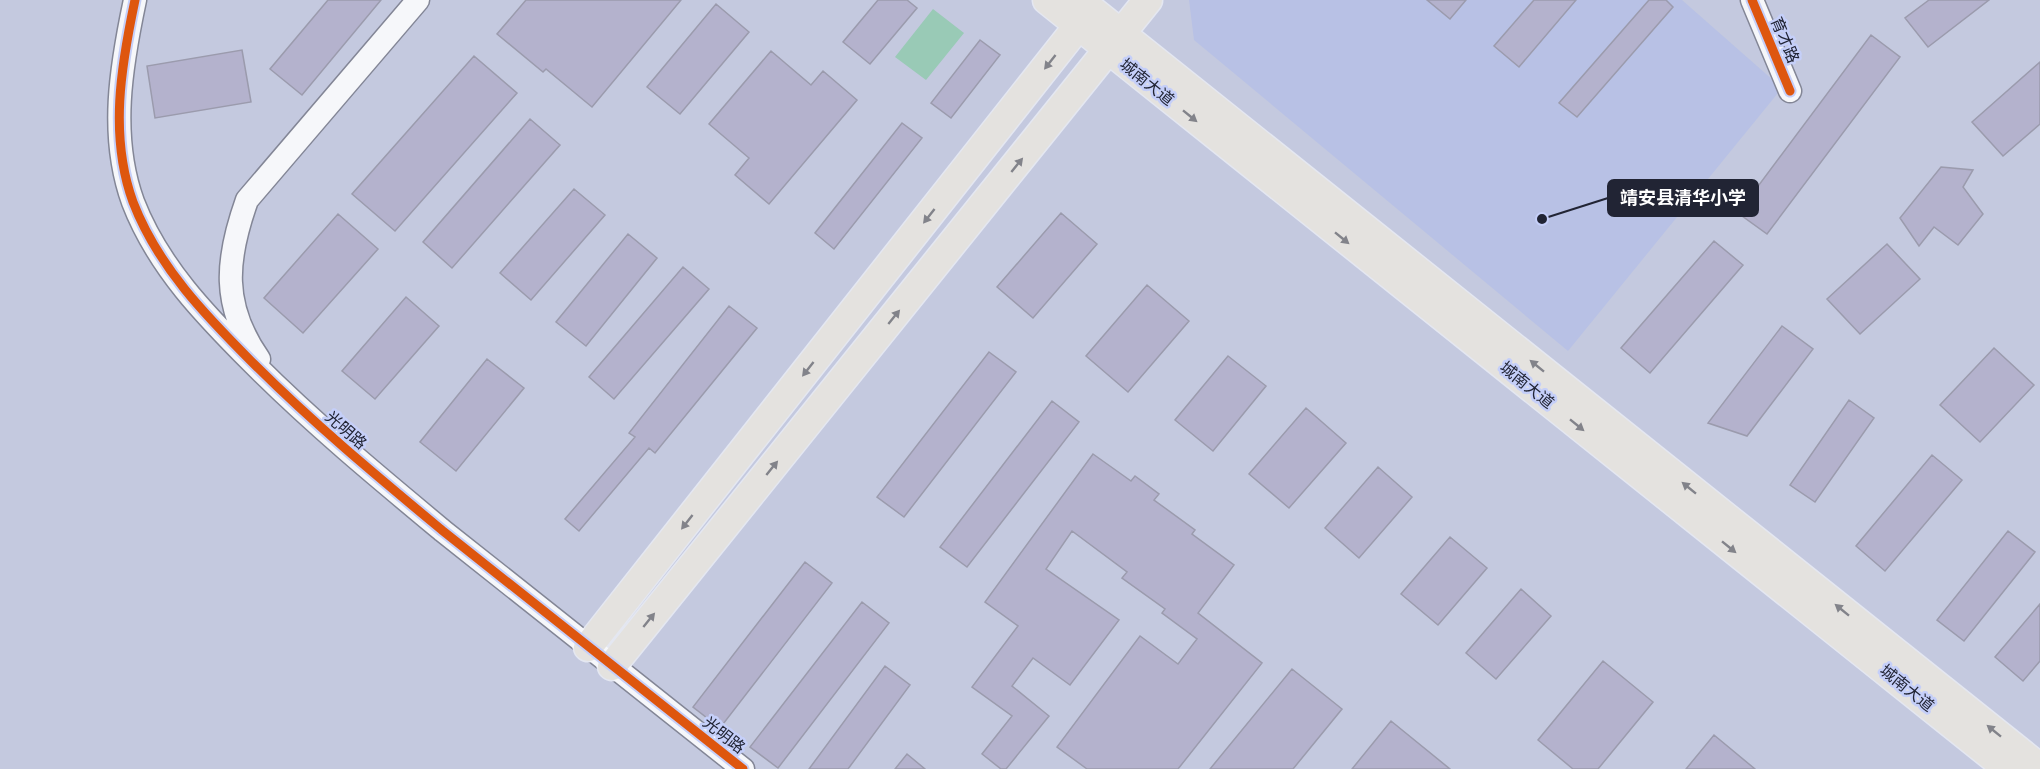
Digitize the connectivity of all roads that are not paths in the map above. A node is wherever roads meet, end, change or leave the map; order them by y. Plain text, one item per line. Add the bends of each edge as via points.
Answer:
1 (135, 0) edge
2 (418, 0) edge
3 (1047, 0) edge
4 (1148, 0) edge
5 (1752, 0) edge
6 (1087, 9) edge
7 (1115, 44) junction
8 (1790, 91) dead end
9 (304, 413) junction
10 (588, 647) junction
11 (612, 666) junction
12 (2040, 768) edge
13 (743, 769) edge
14 (2008, 769) edge

1 - 9 street, 光明路 via 118,134 133,201 169,271 212,323
2 - 9 street via 247,200 234,237 229,276 237,316 252,349
3 - 6 main road, 城南大道
4 - 7 main road
5 - 8 street, 育才路
6 - 7 main road, 城南大道
6 -> 10 main road
11 -> 7 main road
12 -> 7 main road, 城南大道
7 -> 14 main road, 城南大道
9 - 10 street, 光明路
10 - 11 street, 光明路
11 - 13 street, 光明路

